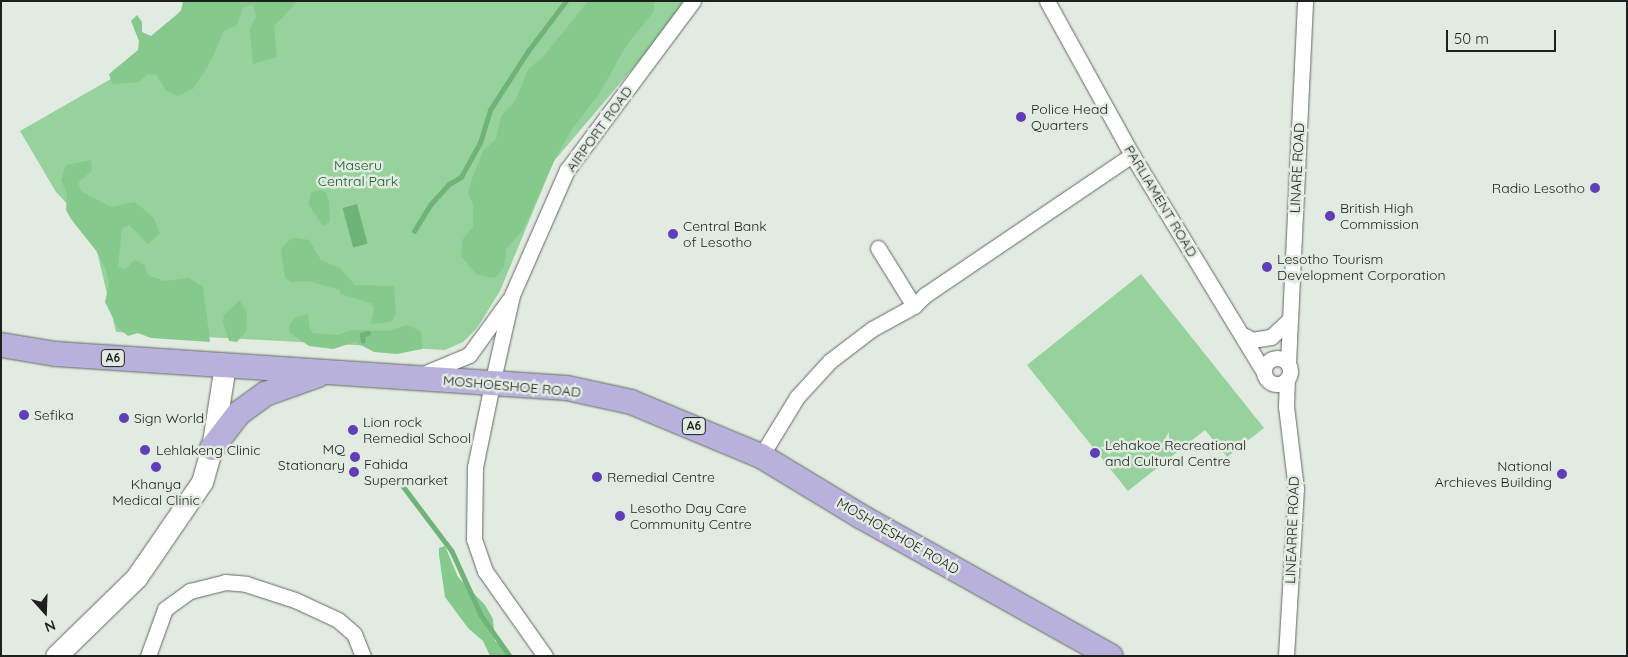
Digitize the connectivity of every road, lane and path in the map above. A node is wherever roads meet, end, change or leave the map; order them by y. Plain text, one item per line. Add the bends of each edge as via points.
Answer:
1 (694, 1) edge
2 (1047, 1) edge
3 (1305, 1) edge
4 (1132, 155) junction
5 (878, 248) dead end
6 (512, 295) junction
7 (914, 306) junction
8 (1287, 328) junction
9 (1248, 338) junction
10 (1, 345) edge
11 (1279, 360) junction
12 (225, 365) junction
13 (327, 372) junction
14 (1267, 377) junction
15 (414, 378) junction
16 (1286, 379) junction
17 (492, 384) junction
18 (1286, 406) junction
19 (212, 448) junction
20 (761, 456) junction
21 (56, 656) edge
22 (148, 656) edge
23 (363, 656) edge
24 (545, 656) edge
25 (1110, 656) edge
26 (1286, 656) edge

1 - 6 street, AIRPORT ROAD via 567,170
2 - 4 street, PARLIAMENT ROAD
3 - 8 street, LINARE ROAD
4 - 7 street via 957,273
4 - 9 street, PARLIAMENT ROAD
5 - 7 street
6 - 15 street via 469,355
6 - 17 street
7 - 20 street via 872,329 830,361 797,397
8 - 9 street via 1271,337
8 - 11 street, LINARE ROAD
9 - 11 street, PARLIAMENT ROAD
9 - 14 street, PARLIAMENT ROAD
10 - 12 main road, MOSHOESHOE ROAD / A6 via 56,354
11 - 14 street via 1266,364
11 - 16 street via 1290,372
12 - 13 main road, MOSHOESHOE ROAD / A6
12 - 19 main road
13 - 15 main road, MOSHOESHOE ROAD / A6
13 - 19 main road via 265,394 239,413
14 - 16 street via 1279,384
14 - 18 street, LINEARRE ROAD
15 - 17 main road, MOSHOESHOE ROAD / A6
16 - 18 street, LINEARRE ROAD
17 - 20 main road, MOSHOESHOE ROAD / A6 via 567,388 631,402
17 - 24 street via 475,467 474,539 485,571
18 - 26 street, LINEARRE ROAD via 1296,489
19 - 21 main road via 202,482 136,578
20 - 25 main road, MOSHOESHOE ROAD / A6 via 860,516
22 - 23 street via 165,609 190,591 225,582 246,584 296,600 338,620 354,634

